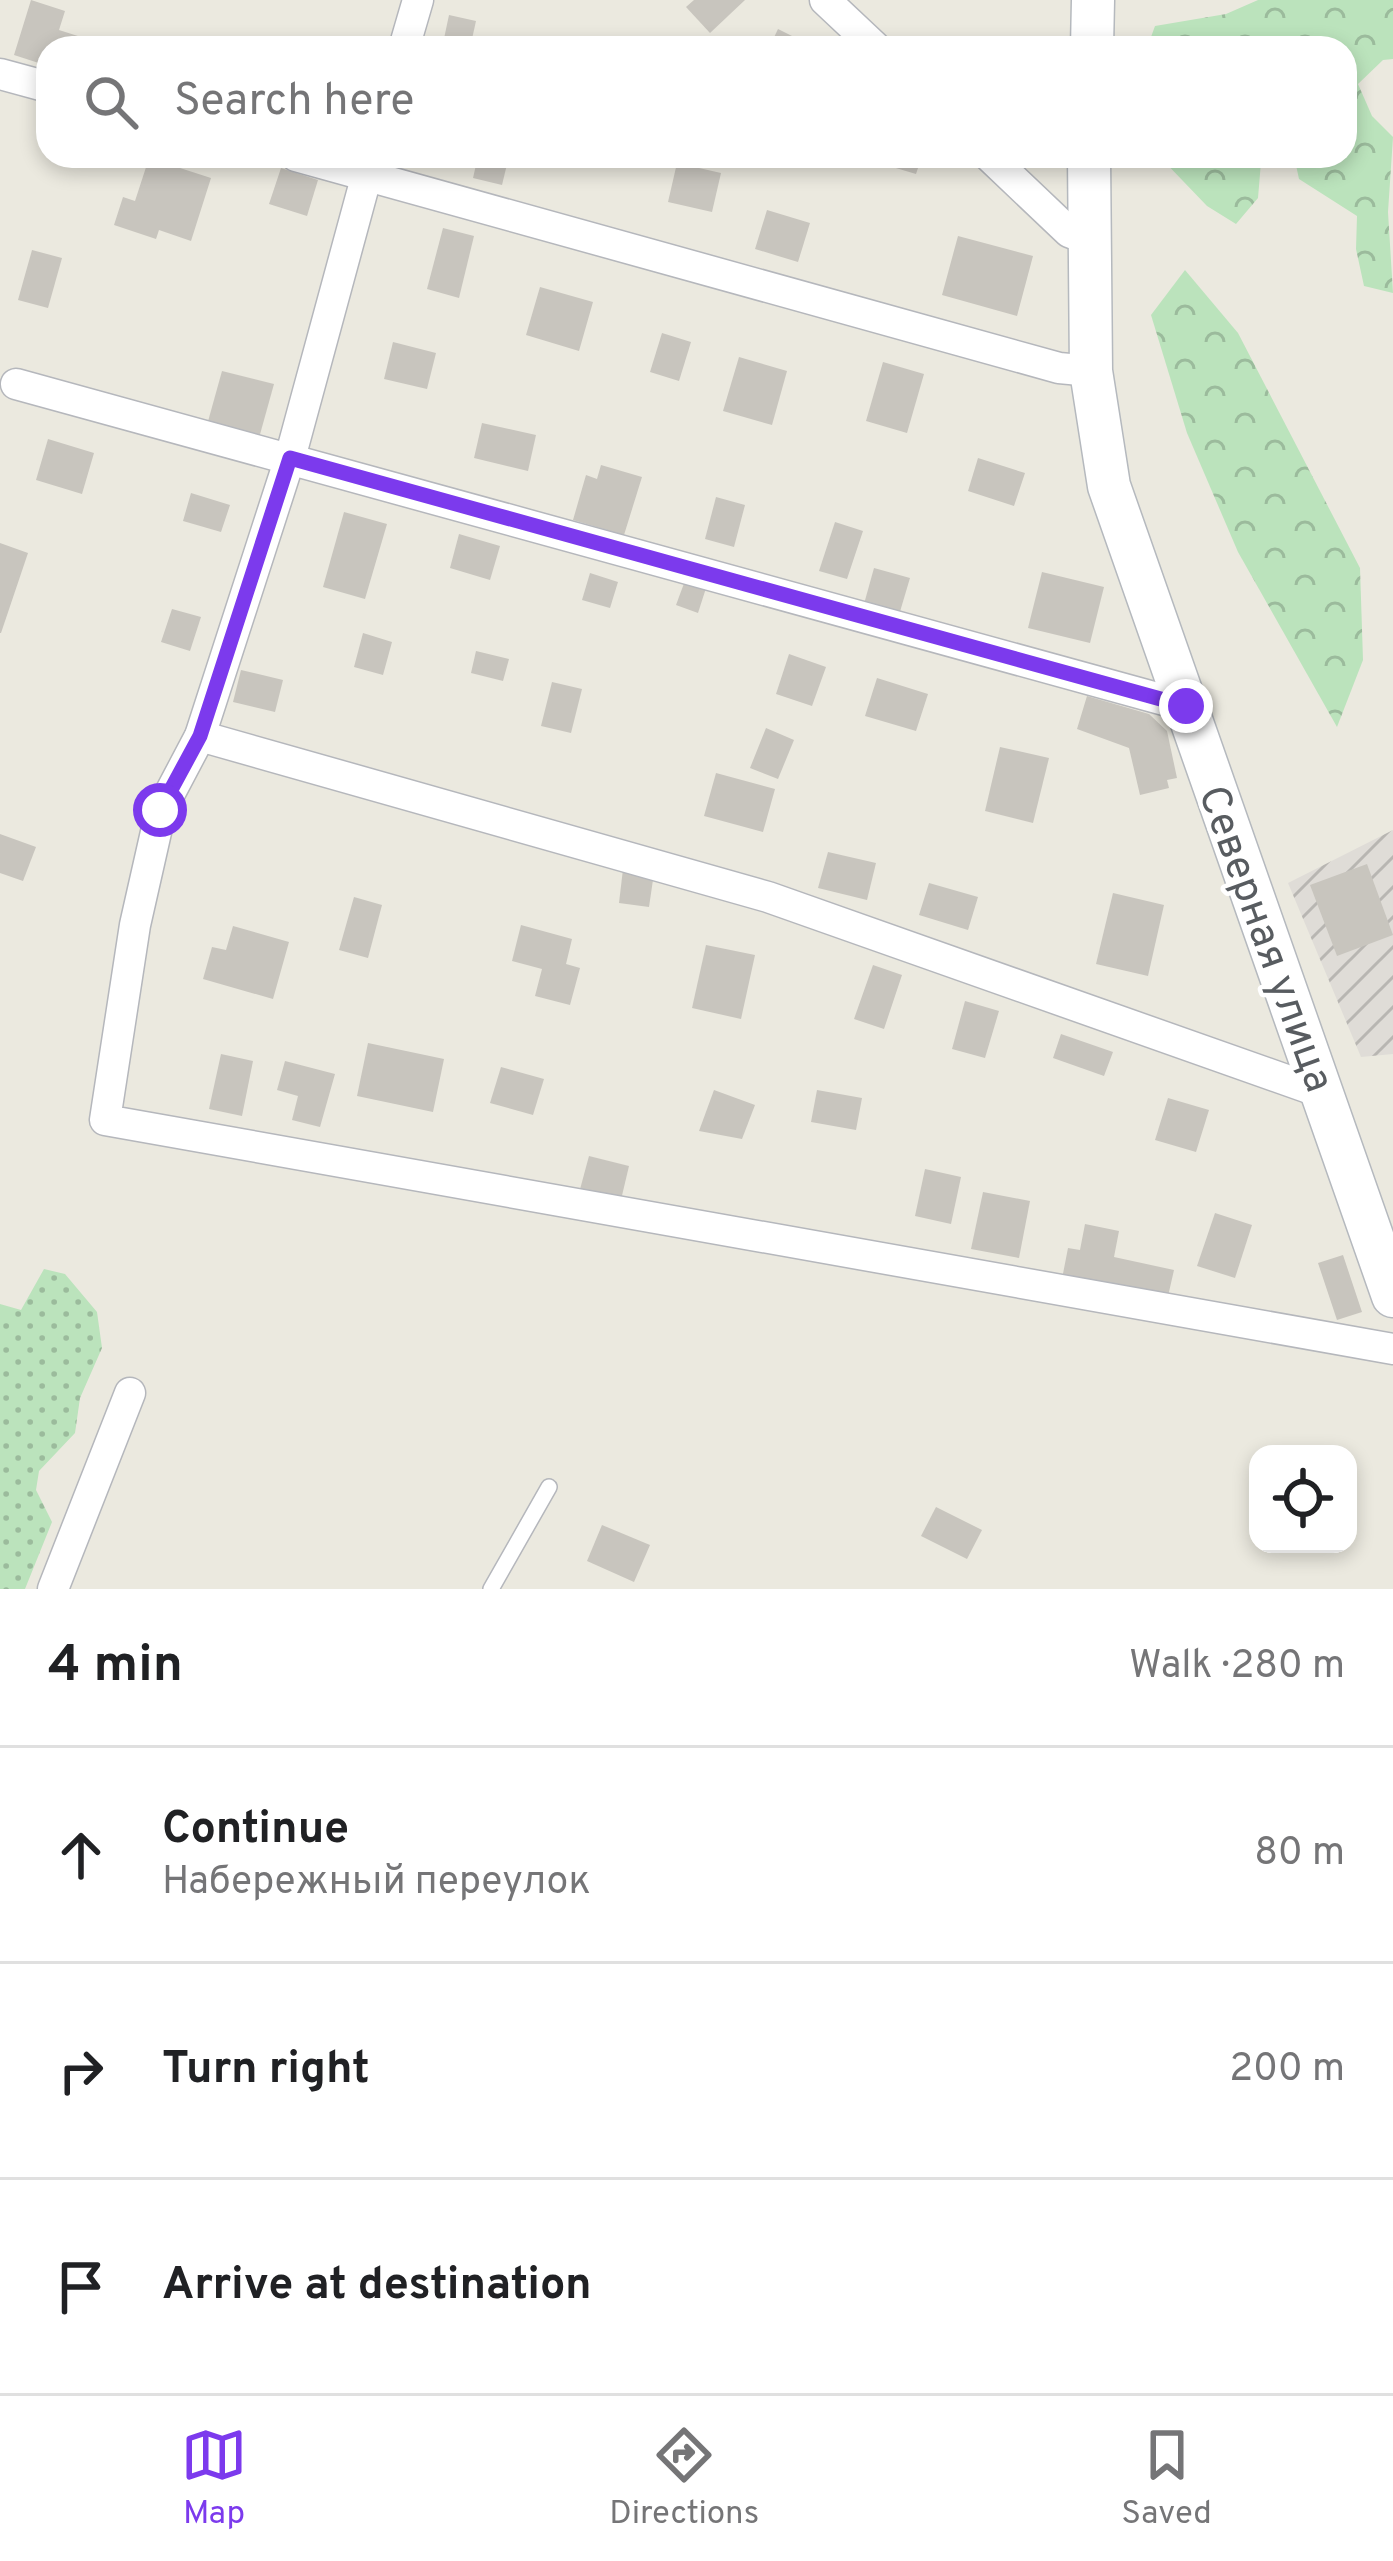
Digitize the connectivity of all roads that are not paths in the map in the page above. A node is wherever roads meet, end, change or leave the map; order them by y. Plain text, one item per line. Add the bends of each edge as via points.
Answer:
1 (418, 0) edge
2 (825, 0) edge
3 (1094, 0) edge
4 (408, 36) edge
5 (862, 36) edge
6 (1092, 36) edge
7 (0, 74) edge
8 (36, 84) edge
9 (368, 168) edge
10 (376, 168) edge
11 (1002, 168) edge
12 (1089, 168) edge
13 (1087, 239) junction
14 (1091, 370) junction
15 (16, 384) dead end
16 (290, 458) junction
17 (1186, 706) junction
18 (200, 736) junction
19 (1324, 1094) junction
20 (1393, 1296) edge
21 (1393, 1349) edge
22 (130, 1393) dead end
23 (549, 1487) dead end
24 (58, 1588) edge
25 (491, 1589) edge

1 - 4 street
2 - 5 street
3 - 6 street
7 - 8 street
9 - 16 street
10 - 14 street via 1059,368
11 - 13 street via 1069,232
12 - 13 street, Северная улица
13 - 14 street, Северная улица
14 - 17 street, Северная улица via 1109,486
15 - 16 street
16 - 17 street
16 - 18 street
17 - 19 street, Северная улица
18 - 19 street via 768,897
18 - 21 street via 160,810 105,1120
19 - 20 street, Северная улица
22 - 24 street
23 - 25 lane

